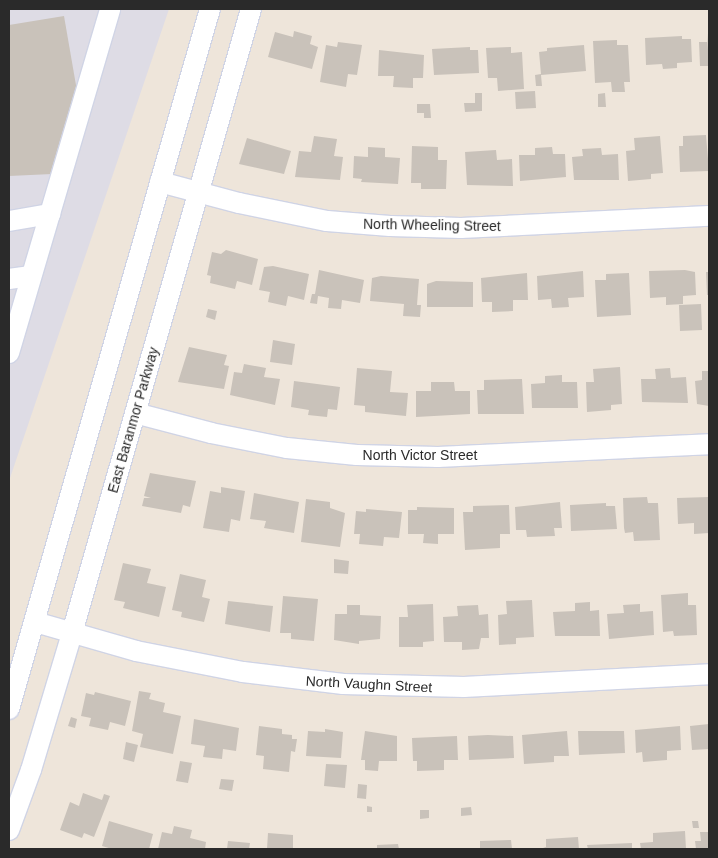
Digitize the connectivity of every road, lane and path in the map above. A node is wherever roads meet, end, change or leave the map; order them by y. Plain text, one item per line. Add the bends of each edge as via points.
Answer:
1 (110, 9) edge
2 (210, 9) edge
3 (251, 9) edge
4 (160, 182) junction
5 (197, 193) junction
6 (50, 214) junction
7 (709, 216) edge
8 (9, 221) edge
9 (32, 276) junction
10 (9, 279) edge
11 (9, 352) edge
12 (135, 413) junction
13 (709, 444) edge
14 (35, 622) junction
15 (72, 633) junction
16 (709, 674) edge
17 (9, 709) edge
18 (9, 830) edge

1 - 6 street
2 - 4 street
3 - 5 street, East Baranmor Parkway
4 - 5 street, North Wheeling Street
4 - 14 street
5 - 7 street, North Wheeling Street via 326,221 390,226 461,228
5 - 12 street, East Baranmor Parkway
6 - 8 street
6 - 9 street
9 - 10 street
9 - 11 street
12 - 13 street, North Victor Street via 287,448 356,455 438,457
12 - 15 street, East Baranmor Parkway
14 - 15 street, North Vaughn Street
14 - 17 street
15 - 16 street, North Vaughn Street via 136,651 244,672 360,685 464,687
15 - 18 street, East Baranmor Parkway via 31,770

